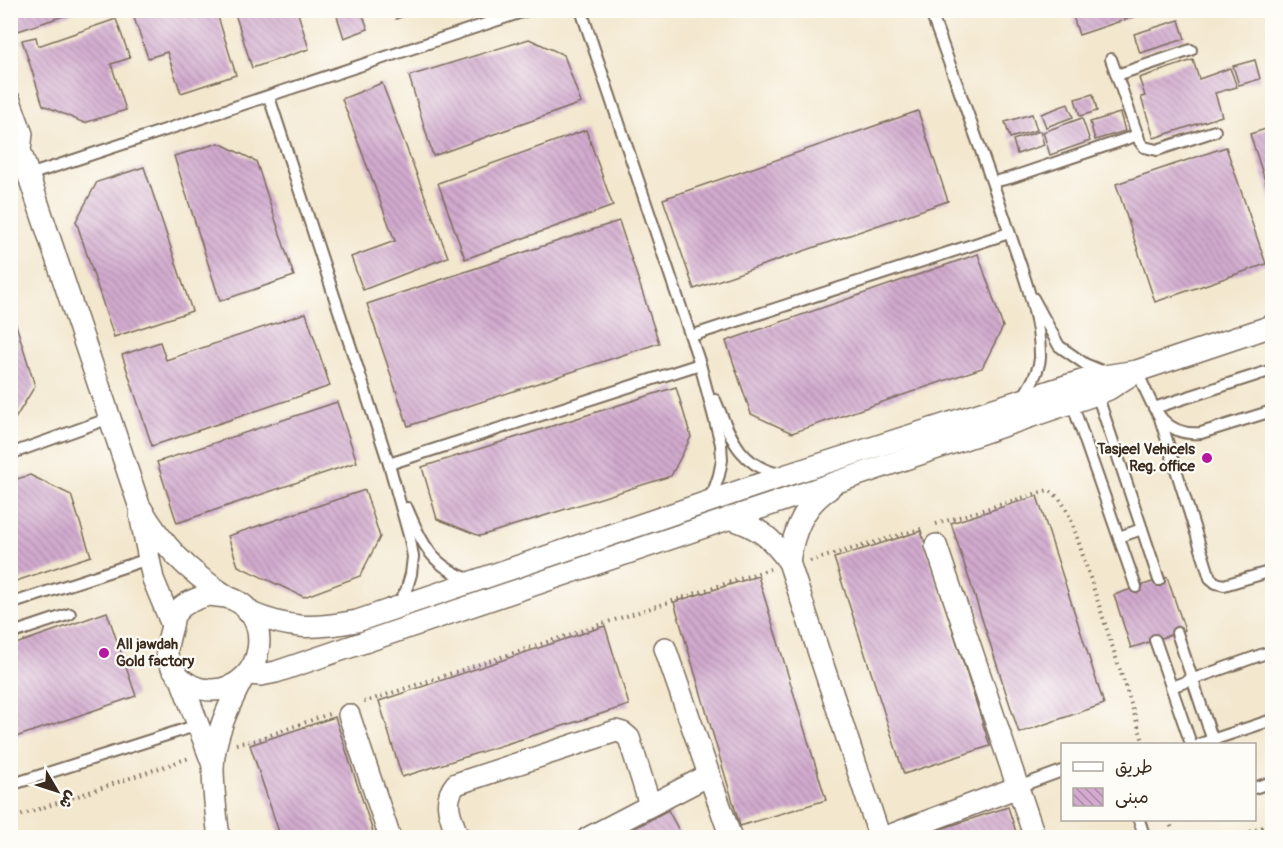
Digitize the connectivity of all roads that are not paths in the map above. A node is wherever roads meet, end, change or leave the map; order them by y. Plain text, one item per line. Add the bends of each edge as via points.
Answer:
1 (528, 10) edge
2 (581, 10) edge
3 (930, 10) edge
4 (1191, 50) dead end
5 (1111, 59) dead end
6 (1117, 75) junction
7 (269, 97) junction
8 (10, 101) edge
9 (1215, 131) dead end
10 (1138, 135) junction
11 (15, 145) edge
12 (29, 175) junction
13 (993, 182) junction
14 (1009, 233) junction
15 (1028, 287) junction
16 (1272, 326) edge
17 (691, 336) junction
18 (700, 364) junction
19 (1272, 370) edge
20 (1137, 371) junction
21 (1109, 374) junction
22 (1097, 394) junction
23 (1021, 400) junction
24 (1072, 402) junction
25 (1156, 412) junction
26 (1271, 415) edge
27 (110, 418) junction
28 (10, 454) edge
29 (388, 464) junction
30 (787, 476) junction
31 (844, 480) junction
32 (704, 503) junction
33 (139, 505) junction
34 (729, 518) junction
35 (1142, 530) junction
36 (1119, 537) junction
37 (936, 545) dead end
38 (148, 559) junction
39 (789, 561) junction
40 (1272, 571) edge
41 (1159, 580) dead end
42 (472, 581) junction
43 (1136, 587) dead end
44 (228, 597) junction
45 (10, 604) edge
46 (396, 606) junction
47 (248, 612) junction
48 (70, 614) dead end
49 (172, 626) junction
50 (1177, 633) dead end
51 (10, 634) edge
52 (1155, 640) dead end
53 (665, 648) dead end
54 (1272, 651) edge
55 (246, 676) junction
56 (182, 679) junction
57 (1192, 679) junction
58 (1171, 687) junction
59 (349, 715) dead end
60 (1272, 720) edge
61 (198, 725) junction
62 (1214, 742) edge
63 (1191, 743) edge
64 (213, 765) junction
65 (1061, 771) edge
66 (709, 775) junction
67 (1272, 782) edge
68 (10, 785) edge
69 (1018, 787) junction
70 (1256, 787) edge
71 (650, 805) junction
72 (1140, 821) edge
73 (219, 837) edge
74 (390, 837) edge
75 (458, 837) edge
76 (588, 837) edge
77 (730, 837) edge
78 (881, 837) edge
79 (1035, 837) edge
80 (1145, 837) edge

1 - 7 lane
2 - 17 lane
3 - 13 lane
4 - 6 lane
5 - 6 lane
6 - 10 lane
7 - 12 lane
7 - 29 lane
8 - 11 street via 22,134
9 - 10 lane via 1157,150 1144,147
10 - 13 lane
11 - 12 street
12 - 27 street
13 - 14 lane
14 - 15 lane
14 - 17 lane
15 - 21 lane via 1059,346 1085,364
15 - 23 lane via 1040,359
16 - 20 street
17 - 18 lane
18 - 29 lane
18 - 30 lane via 741,453 754,465
18 - 32 lane via 722,460 717,483
19 - 25 lane
20 - 21 street
20 - 22 street
20 - 25 lane
21 - 23 street
22 - 24 street
22 - 35 lane
23 - 30 street
24 - 31 street
24 - 36 lane
25 - 26 lane via 1167,425 1189,434
25 - 40 lane via 1210,578 1224,585
27 - 28 lane
27 - 33 street
29 - 42 lane via 428,552 455,575
29 - 46 lane via 413,557 406,591
30 - 32 street
31 - 34 street
31 - 39 street via 811,505 799,522
32 - 42 street
33 - 38 street
33 - 44 street via 168,548 192,572
34 - 39 street via 764,533
34 - 55 street via 276,672
35 - 36 lane
35 - 41 lane
36 - 43 lane
37 - 69 street
38 - 45 lane
38 - 49 street
39 - 78 street
42 - 46 street
44 - 47 street
44 - 49 street via 208,595 189,601 174,614
46 - 47 street via 357,621 321,627 296,627
47 - 55 street via 256,624 259,650
48 - 51 lane
49 - 56 street via 165,649 171,666
50 - 57 lane
52 - 58 lane
53 - 66 street
54 - 57 lane
55 - 56 street via 219,690 206,690
55 - 64 street via 224,720
56 - 61 street
57 - 58 lane
57 - 62 lane
58 - 63 lane
59 - 74 street
60 - 62 lane
61 - 64 street
61 - 68 lane
64 - 73 street
65 - 69 lane
66 - 71 street
66 - 77 street
67 - 70 lane
69 - 78 street
69 - 79 street
71 - 75 street via 629,738 616,731 456,784 447,801
71 - 76 street
72 - 80 lane

